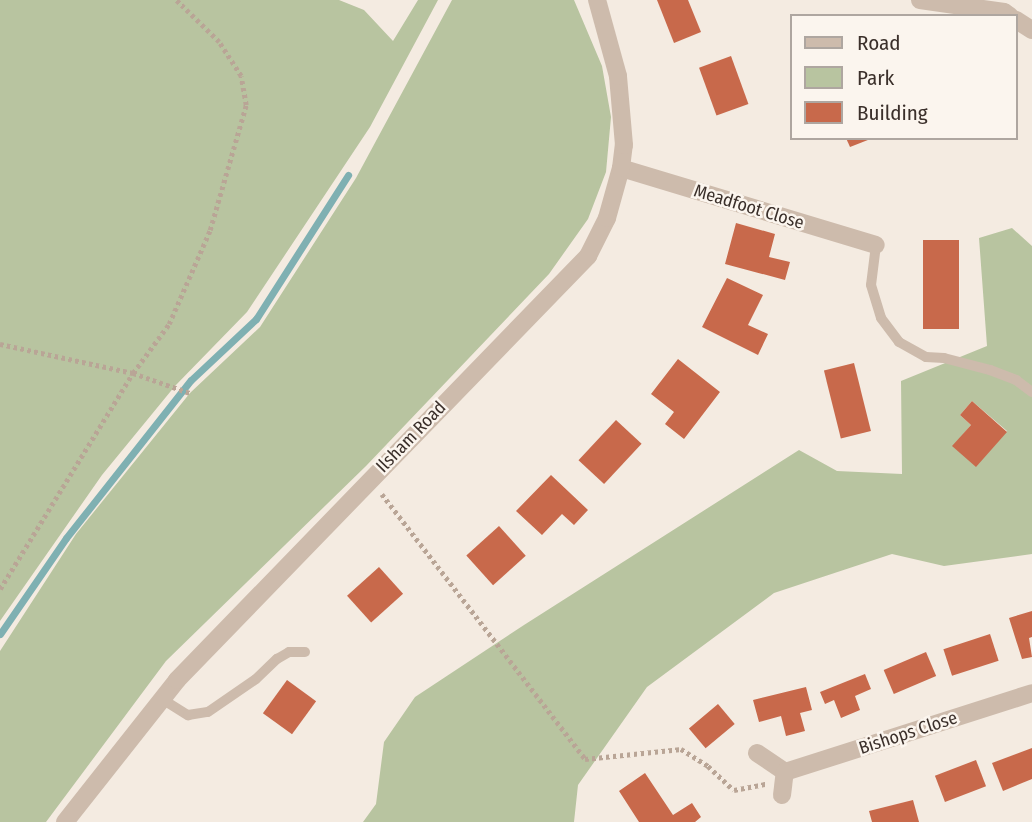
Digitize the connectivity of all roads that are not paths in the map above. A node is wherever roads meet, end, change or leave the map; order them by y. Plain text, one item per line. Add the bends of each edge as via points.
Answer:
1 (597, 0) edge
2 (920, 0) edge
3 (999, 14) edge
4 (621, 169) junction
5 (876, 245) joint
6 (1032, 392) edge
7 (305, 652) dead end
8 (1032, 693) edge
9 (162, 699) junction
10 (757, 753) dead end
11 (65, 822) edge

1 - 4 street, Ilsham Road via 624,115
2 - 3 street
4 - 5 street, Meadfoot Close
4 - 9 street, Ilsham Road via 607,218 588,256
5 - 6 lane via 872,285 881,318 898,342 926,357 990,370
7 - 9 lane via 289,652 277,659 208,712 188,715
8 - 10 street, Bishops Close via 783,783
9 - 11 street, Ilsham Road

